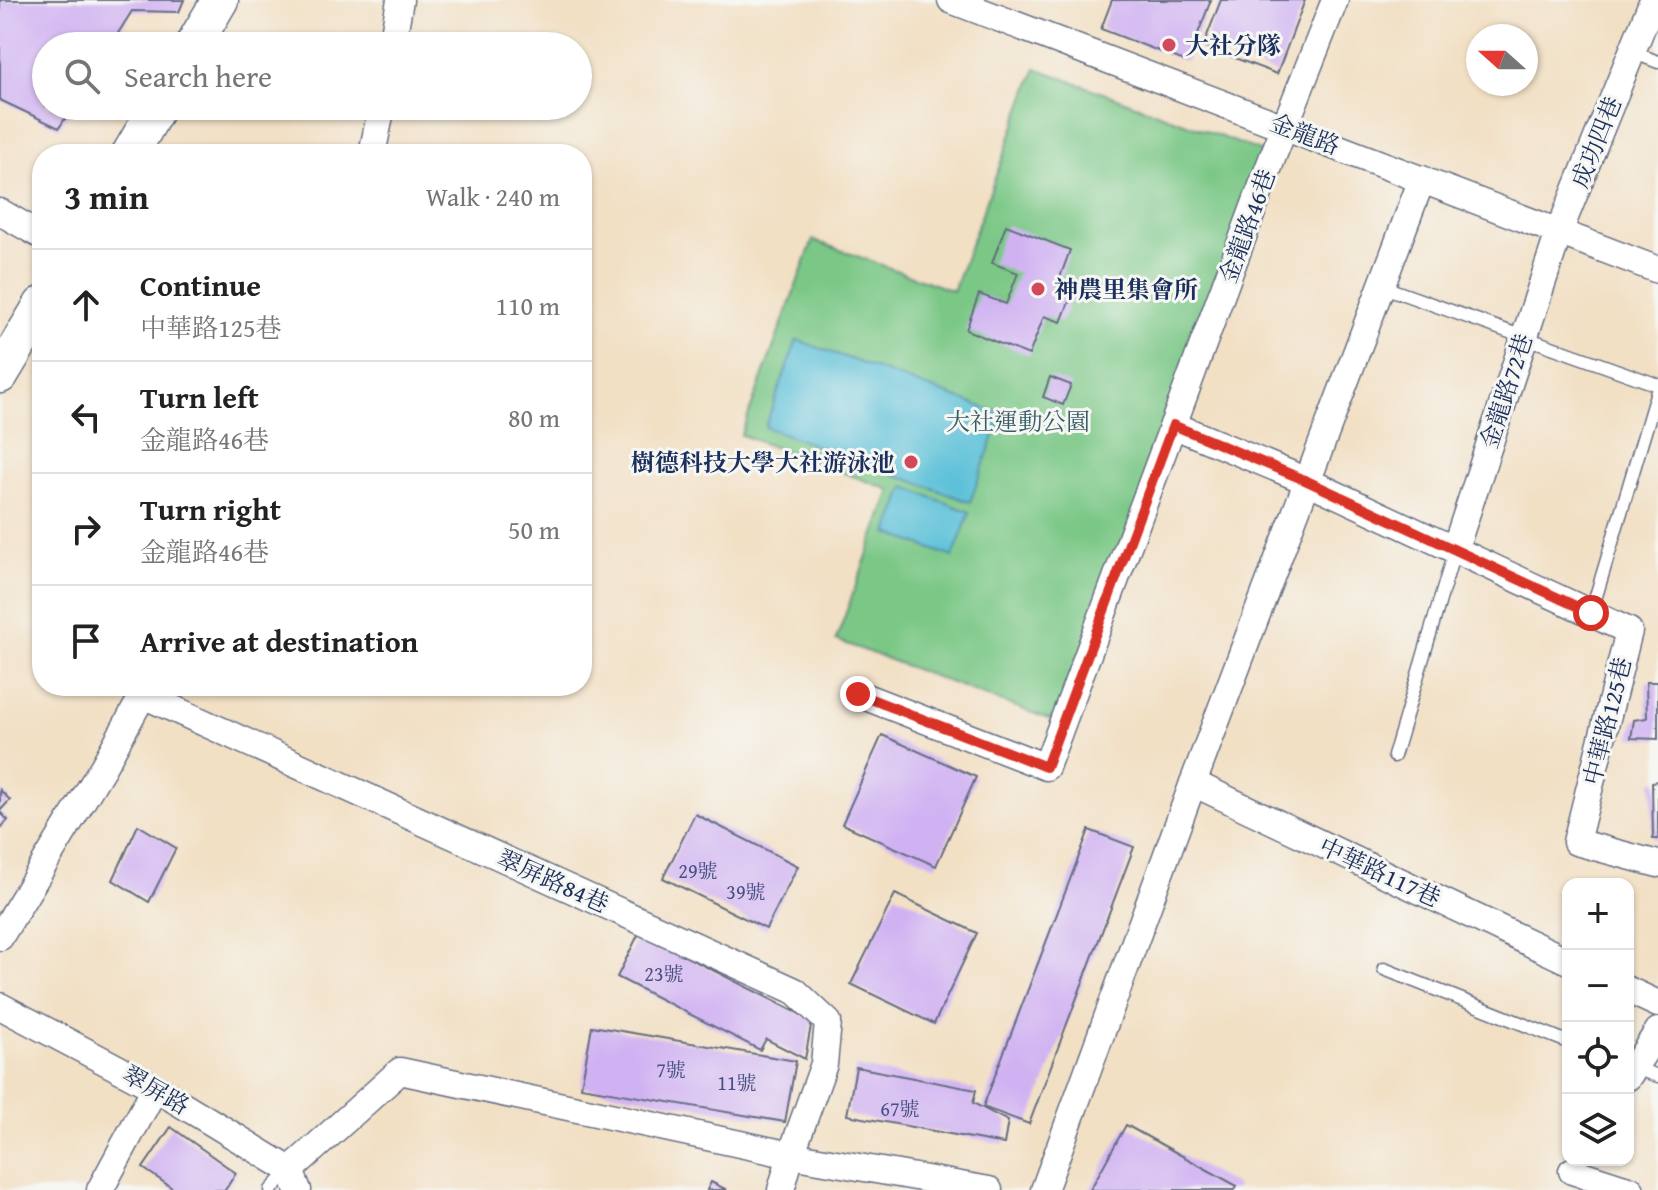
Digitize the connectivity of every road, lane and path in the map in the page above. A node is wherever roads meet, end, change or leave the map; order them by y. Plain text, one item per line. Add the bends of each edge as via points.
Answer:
1 (220, 0) edge
2 (400, 0) edge
3 (951, 0) edge
4 (1335, 0) edge
5 (1653, 0) edge
6 (201, 32) edge
7 (394, 32) edge
8 (1632, 52) junction
9 (1658, 62) edge
10 (150, 120) edge
11 (379, 120) edge
12 (1284, 126) junction
13 (136, 144) edge
14 (374, 144) edge
15 (1422, 179) junction
16 (0, 212) edge
17 (32, 230) edge
18 (1559, 232) junction
19 (1658, 270) edge
20 (1381, 286) junction
21 (32, 322) edge
22 (1523, 337) junction
23 (0, 375) edge
24 (1658, 386) edge
25 (1173, 425) junction
26 (1307, 481) junction
27 (1455, 549) junction
28 (1591, 613) junction
29 (858, 694) dead end
30 (143, 696) edge
31 (159, 696) edge
32 (1394, 756) dead end
33 (1193, 783) junction
34 (1658, 864) edge
35 (0, 937) edge
36 (1562, 958) edge
37 (1384, 969) dead end
38 (1634, 993) edge
39 (1658, 1004) edge
40 (0, 1006) edge
41 (1658, 1031) edge
42 (1562, 1040) edge
43 (1637, 1072) edge
44 (155, 1088) junction
45 (791, 1155) junction
46 (1571, 1174) edge
47 (294, 1180) edge
48 (910, 1183) edge
49 (100, 1190) edge
50 (271, 1190) edge
51 (781, 1190) edge
52 (989, 1190) edge
53 (1044, 1190) edge
54 (1631, 1190) edge

1 - 6 main road
2 - 7 street
3 - 12 street, 金龍路
4 - 12 street, 金龍路46巷
5 - 8 street, 成功四巷
8 - 9 lane
8 - 18 street, 成功四巷
10 - 13 main road
11 - 14 street
12 - 15 street, 金龍路
12 - 25 street, 金龍路46巷
15 - 18 street, 金龍路
15 - 20 street
16 - 17 street
18 - 19 street, 金龍路
18 - 22 street, 金龍路72巷
20 - 22 lane
20 - 26 street
21 - 23 main road
22 - 24 lane
22 - 27 street, 金龍路72巷
24 - 28 lane
25 - 26 street, 中華路125巷
25 - 29 street, 金龍路46巷 via 1046,767
26 - 27 street, 中華路125巷
26 - 33 street
27 - 28 street, 中華路125巷
27 - 32 lane
28 - 34 street, 中華路125巷 via 1629,631 1576,842
30 - 35 street
31 - 45 street, 翠屏路84巷 via 795,991 828,1022 824,1064
33 - 36 street, 中華路117巷
33 - 53 street
37 - 42 lane
38 - 39 street
40 - 44 street, 翠屏路
41 - 43 street
44 - 47 street, 翠屏路
44 - 49 street
45 - 47 street via 400,1071
45 - 48 street
45 - 51 street
46 - 54 street
47 - 50 lane
48 - 52 street

